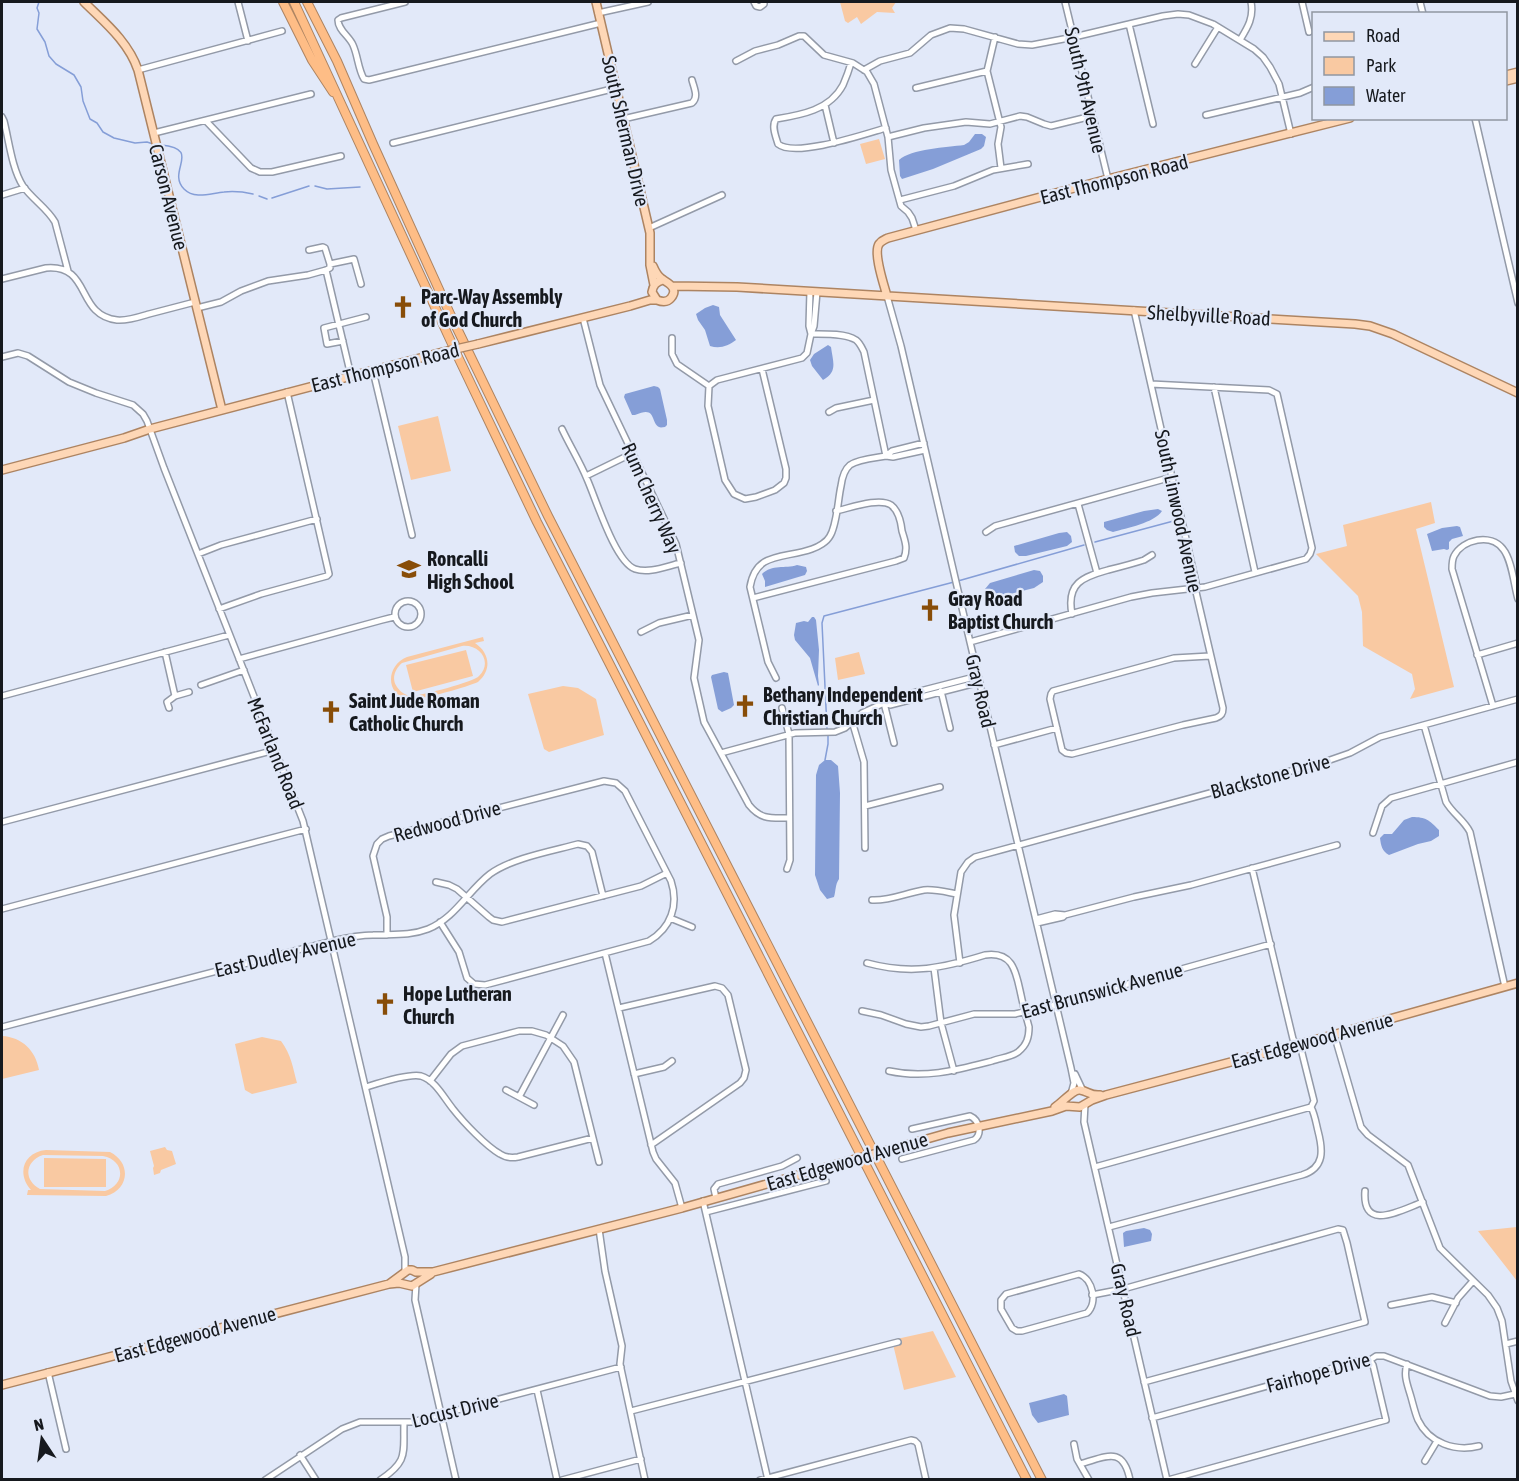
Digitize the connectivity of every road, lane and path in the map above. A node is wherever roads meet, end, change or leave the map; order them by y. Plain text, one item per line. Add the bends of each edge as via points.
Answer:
1 (84, 2) edge
2 (238, 2) edge
3 (283, 2) edge
4 (288, 2) edge
5 (294, 2) edge
6 (307, 2) edge
7 (312, 2) edge
8 (405, 2) edge
9 (596, 2) edge
10 (648, 2) edge
11 (754, 2) edge
12 (764, 2) edge
13 (1065, 2) edge
14 (1251, 2) edge
15 (1302, 2) edge
16 (598, 13) junction
17 (601, 23) junction
18 (1129, 24) junction
19 (1218, 27) junction
20 (282, 31) dead end
21 (1310, 32) dead end
22 (1074, 37) junction
23 (995, 38) junction
24 (1240, 40) junction
25 (248, 41) junction
26 (337, 61) junction
27 (736, 61) dead end
28 (851, 63) junction
29 (1195, 64) dead end
30 (138, 70) junction
31 (864, 70) junction
32 (987, 71) junction
33 (324, 79) junction
34 (692, 80) dead end
35 (616, 88) junction
36 (916, 88) dead end
37 (1312, 88) edge
38 (311, 94) dead end
39 (1282, 97) junction
40 (341, 105) junction
41 (825, 105) junction
42 (1206, 115) dead end
43 (1092, 116) junction
44 (2, 117) edge
45 (623, 119) junction
46 (1343, 120) edge
47 (1474, 120) edge
48 (206, 121) junction
49 (1000, 122) junction
50 (1153, 124) dead end
51 (886, 128) junction
52 (154, 133) junction
53 (1291, 134) junction
54 (888, 137) junction
55 (393, 143) dead end
56 (834, 143) junction
57 (341, 156) dead end
58 (1028, 164) dead end
59 (1001, 168) junction
60 (1108, 179) junction
61 (25, 188) junction
62 (2, 195) edge
63 (722, 195) dead end
64 (900, 200) junction
65 (649, 228) junction
66 (916, 230) junction
67 (879, 244) joint
68 (309, 250) dead end
69 (651, 260) junction
70 (328, 267) junction
71 (68, 272) junction
72 (2, 279) edge
73 (663, 280) junction
74 (360, 284) dead end
75 (653, 289) junction
76 (673, 289) junction
77 (813, 292) junction
78 (887, 296) junction
79 (657, 300) junction
80 (1518, 303) edge
81 (196, 305) junction
82 (620, 308) junction
83 (1134, 310) junction
84 (366, 317) dead end
85 (583, 318) junction
86 (339, 324) junction
87 (811, 334) junction
88 (672, 338) dead end
89 (343, 341) junction
90 (2, 357) edge
91 (762, 369) junction
92 (373, 371) junction
93 (351, 376) junction
94 (1151, 384) junction
95 (709, 386) junction
96 (1214, 387) junction
97 (287, 393) junction
98 (1518, 393) edge
99 (874, 400) junction
100 (222, 410) junction
101 (829, 412) dead end
102 (150, 429) junction
103 (562, 429) dead end
104 (924, 443) junction
105 (925, 450) junction
106 (633, 453) junction
107 (886, 456) junction
108 (2, 470) edge
109 (585, 476) junction
110 (1172, 477) junction
111 (1078, 504) junction
112 (836, 511) junction
113 (317, 519) junction
114 (986, 532) dead end
115 (412, 535) dead end
116 (198, 554) junction
117 (1152, 555) dead end
118 (681, 563) junction
119 (1255, 572) junction
120 (1097, 573) junction
121 (1197, 588) junction
122 (753, 598) junction
123 (1518, 599) edge
124 (219, 609) junction
125 (1072, 614) junction
126 (395, 615) junction
127 (693, 615) junction
128 (641, 632) dead end
129 (229, 635) junction
130 (970, 642) junction
131 (1518, 643) edge
132 (165, 651) junction
133 (1477, 655) junction
134 (1210, 656) junction
135 (239, 659) junction
136 (244, 670) junction
137 (776, 678) dead end
138 (979, 679) junction
139 (201, 685) dead end
140 (940, 689) junction
141 (189, 692) dead end
142 (2, 696) edge
143 (176, 696) junction
144 (1518, 699) edge
145 (884, 704) junction
146 (1492, 706) junction
147 (169, 708) dead end
148 (782, 708) dead end
149 (852, 722) junction
150 (1424, 725) junction
151 (951, 728) dead end
152 (1057, 728) junction
153 (789, 734) junction
154 (894, 743) dead end
155 (994, 745) junction
156 (275, 750) junction
157 (721, 753) junction
158 (1518, 762) edge
159 (1440, 784) junction
160 (940, 787) dead end
161 (865, 806) junction
162 (789, 818) junction
163 (2, 822) edge
164 (306, 829) junction
165 (1373, 833) dead end
166 (1018, 844) junction
167 (1337, 844) dead end
168 (865, 848) dead end
169 (1252, 868) junction
170 (787, 869) dead end
171 (667, 873) junction
172 (436, 882) dead end
173 (957, 894) junction
174 (603, 896) junction
175 (467, 897) junction
176 (872, 900) dead end
177 (2, 909) edge
178 (670, 918) junction
179 (1036, 921) junction
180 (440, 922) junction
181 (692, 927) dead end
182 (387, 935) junction
183 (332, 941) junction
184 (1271, 944) junction
185 (606, 953) junction
186 (867, 963) dead end
187 (960, 963) junction
188 (934, 968) junction
189 (1518, 983) edge
190 (1505, 987) junction
191 (1056, 1004) junction
192 (619, 1008) junction
193 (862, 1011) dead end
194 (1024, 1011) junction
195 (562, 1015) dead end
196 (941, 1023) junction
197 (2, 1027) edge
198 (1334, 1034) junction
199 (550, 1038) junction
200 (1297, 1044) junction
201 (672, 1061) dead end
202 (1071, 1068) junction
203 (889, 1071) dead end
204 (954, 1071) junction
205 (634, 1074) junction
206 (430, 1081) junction
207 (366, 1086) junction
208 (506, 1090) dead end
209 (1083, 1091) junction
210 (1071, 1094) junction
211 (1106, 1095) junction
212 (519, 1097) junction
213 (1085, 1104) junction
214 (534, 1105) dead end
215 (1075, 1106) junction
216 (1311, 1107) junction
217 (1048, 1112) junction
218 (1084, 1122) junction
219 (978, 1127) junction
220 (912, 1129) dead end
221 (593, 1138) junction
222 (651, 1145) junction
223 (798, 1158) dead end
224 (902, 1159) dead end
225 (599, 1162) dead end
226 (1095, 1167) junction
227 (826, 1181) dead end
228 (1365, 1191) dead end
229 (716, 1198) junction
230 (703, 1202) junction
231 (1423, 1202) junction
232 (682, 1208) junction
233 (706, 1212) junction
234 (1108, 1227) junction
235 (598, 1229) junction
236 (405, 1257) junction
237 (415, 1271) junction
238 (433, 1272) junction
239 (404, 1273) junction
240 (1473, 1281) junction
241 (417, 1283) junction
242 (389, 1284) junction
243 (406, 1285) junction
244 (1123, 1289) junction
245 (1092, 1295) junction
246 (415, 1300) junction
247 (1456, 1303) junction
248 (1391, 1305) dead end
249 (1445, 1323) dead end
250 (1518, 1341) edge
251 (898, 1342) dead end
252 (1506, 1344) junction
253 (1370, 1360) junction
254 (1407, 1364) junction
255 (621, 1367) junction
256 (48, 1372) junction
257 (745, 1382) junction
258 (1144, 1382) junction
259 (2, 1385) edge
260 (537, 1390) junction
261 (1515, 1394) junction
262 (1518, 1401) edge
263 (631, 1411) junction
264 (441, 1414) junction
265 (1152, 1418) junction
266 (404, 1423) junction
267 (1437, 1441) junction
268 (1074, 1444) dead end
269 (1479, 1446) dead end
270 (66, 1449) dead end
271 (300, 1455) junction
272 (641, 1459) junction
273 (1425, 1461) dead end
274 (1080, 1464) junction
275 (768, 1478) edge
276 (265, 1479) edge
277 (316, 1479) edge
278 (380, 1479) edge
279 (456, 1479) edge
280 (557, 1479) edge
281 (562, 1479) edge
282 (645, 1479) edge
283 (760, 1479) edge
284 (926, 1479) edge
285 (1027, 1479) edge
286 (1042, 1479) edge
287 (1089, 1479) edge
288 (1130, 1479) edge
289 (1167, 1479) edge

1 - 30 main road, Carson Avenue via 121,39
2 - 25 street
3 - 33 highway
4 - 33 highway
5 - 40 highway
6 - 26 highway
7 - 26 highway
8 - 17 street via 338,20 338,26 353,45 365,80
9 - 16 main road, South Sherman Drive
10 - 16 street
11 - 12 street via 759,7
13 - 22 street, South 9th Avenue
14 - 24 street via 1251,20
15 - 21 street
16 - 17 main road, South Sherman Drive
17 - 35 main road, South Sherman Drive
18 - 19 street via 1182,14
18 - 22 street
18 - 50 street
19 - 24 street
19 - 29 street
20 - 25 street
22 - 23 street via 1028,45
22 - 43 street, South 9th Avenue
23 - 31 street via 964,29 941,30 910,53
23 - 32 street
24 - 39 street via 1268,63
25 - 30 street
26 - 286 highway via 451,316 548,516
27 - 28 street via 754,51 804,36 824,55
28 - 31 street
28 - 41 street via 841,88
30 - 52 main road, Carson Avenue
31 - 51 street via 873,82
32 - 36 street
32 - 49 street
33 - 40 highway
34 - 45 street via 696,96 692,103
35 - 45 main road, South Sherman Drive
35 - 55 street
37 - 39 street
38 - 48 street
39 - 42 street
39 - 53 street
40 - 285 highway via 537,522
41 - 56 street
41 - 56 street via 775,121 778,143 783,148
43 - 49 street via 1051,126 1024,116
43 - 60 street, South 9th Avenue
44 - 61 street via 16,172
45 - 65 main road, South Sherman Drive
46 - 53 main road, East Thompson Road
47 - 80 street
48 - 52 street
48 - 57 street via 250,168 260,172
49 - 54 street via 966,122
49 - 59 street
51 - 54 street
51 - 56 street
52 - 81 main road, Carson Avenue
53 - 60 main road, East Thompson Road
54 - 64 street via 891,170
58 - 59 street
59 - 64 street via 951,187
60 - 66 main road, East Thompson Road
61 - 62 street
61 - 71 street via 55,222
63 - 65 street
64 - 66 street
65 - 69 main road, South Sherman Drive
66 - 67 main road, East Thompson Road
67 - 78 main road, Gray Road via 877,254
68 - 70 street via 326,248
69 - 73 main road, South Sherman Drive
69 - 75 main road, South Sherman Drive
70 - 74 street via 354,259
70 - 81 street via 308,275 268,281 221,302
70 - 86 street
71 - 72 street via 46,268
71 - 81 street via 80,282 92,307 115,320
73 - 75 main road
73 - 76 main road
75 - 79 main road
75 - 82 main road, East Thompson Road via 640,300
76 - 77 main road via 699,286
76 - 79 main road via 667,301
77 - 78 main road
77 - 87 street
78 - 83 main road, Shelbyville Road
78 - 104 street, Gray Road
79 - 82 main road, East Thompson Road
81 - 100 main road, Carson Avenue
82 - 85 main road, East Thompson Road
83 - 94 street, South Linwood Avenue
83 - 98 main road, Shelbyville Road via 1370,326
84 - 86 street
85 - 92 main road, East Thompson Road, bridge
85 - 106 street, Rum Cherry Way via 600,385
86 - 89 street
86 - 89 street via 324,328 326,343
87 - 91 street via 802,358
87 - 99 street via 857,341 864,352
88 - 95 street via 672,354 677,364
89 - 93 street
90 - 102 street, McFarland Road via 28,356 69,382 128,403 143,414
91 - 95 street via 717,380
91 - 95 street via 786,469 784,483 762,495 740,497 725,480 708,406
92 - 93 main road, East Thompson Road
92 - 115 street
93 - 97 main road, East Thompson Road
94 - 96 street
94 - 110 street, South Linwood Avenue
96 - 119 street
96 - 119 street via 1275,392 1312,548 1306,558
97 - 100 main road, East Thompson Road
97 - 113 street
99 - 101 street
99 - 107 street
100 - 102 main road
102 - 108 main road
102 - 116 street, McFarland Road
103 - 109 street
104 - 105 street, Gray Road
104 - 107 street
105 - 107 street
105 - 130 street, Gray Road
106 - 109 street
106 - 118 street, Rum Cherry Way via 673,537
107 - 112 street via 848,466
109 - 118 street via 600,515 627,565 648,571
110 - 111 street
110 - 121 street, South Linwood Avenue
111 - 114 street via 995,526
111 - 120 street
112 - 122 street via 826,541 812,549 770,559 757,568 750,587
112 - 122 street via 883,501 891,505 900,518 907,550 904,558
113 - 116 street
113 - 124 street via 327,576
116 - 124 street, McFarland Road
117 - 120 street
118 - 127 street, Rum Cherry Way
119 - 121 street
120 - 125 street via 1075,586 1071,594
121 - 125 street via 1138,595
121 - 134 street, South Linwood Avenue
122 - 137 street via 768,662
123 - 133 street via 1508,557 1496,542 1472,541 1452,557
124 - 129 street, McFarland Road
125 - 130 street
126 - 126 street via 407,627 420,619 420,611 413,602 399,604
126 - 135 street
127 - 128 street
127 - 157 street, Rum Cherry Way via 699,642 694,682 704,722
129 - 132 street
129 - 135 street, McFarland Road
130 - 138 street, Gray Road
131 - 133 street
132 - 142 street
132 - 143 street
133 - 146 street
134 - 152 street via 1164,660 1056,689 1050,699
134 - 152 street, South Linwood Avenue via 1223,708 1216,718 1072,754 1062,750
135 - 136 street, McFarland Road
136 - 139 street
136 - 156 street, McFarland Road
138 - 140 street
138 - 155 street, Gray Road
140 - 145 street via 889,699
140 - 151 street
141 - 143 street
143 - 147 street via 168,702
144 - 146 street, Blackstone Drive
145 - 149 street
145 - 154 street
146 - 150 street, Blackstone Drive
148 - 153 street
149 - 153 street via 828,732
149 - 161 street via 864,762
150 - 159 street
150 - 166 street, Blackstone Drive via 1380,737 1327,761
152 - 155 street
153 - 157 street
153 - 162 street
155 - 166 street, Gray Road
156 - 163 street
156 - 164 street, McFarland Road
157 - 162 street, Rum Cherry Way via 756,813 765,818
158 - 159 street
159 - 165 street via 1385,802
159 - 190 street via 1447,805 1470,834
160 - 161 street
161 - 168 street
162 - 170 street
164 - 177 street
164 - 183 street, McFarland Road
166 - 173 street, Blackstone Drive via 970,859 961,872
166 - 179 street, Gray Road
167 - 169 street
169 - 179 street
169 - 184 street
171 - 174 street via 644,885
171 - 178 street via 674,895
171 - 182 street, Redwood Drive via 625,792 619,785 604,781 382,839 373,858 387,917
172 - 175 street via 452,886
173 - 176 street via 930,890
173 - 187 street via 953,918
174 - 175 street via 504,922 493,920
174 - 175 street, East Dudley Avenue via 592,853 588,847 576,845 506,864
175 - 180 street, East Dudley Avenue
178 - 181 street
178 - 185 street via 649,941
179 - 191 street, Gray Road
180 - 182 street, East Dudley Avenue via 414,933
180 - 185 street via 459,952 466,976 479,985
182 - 183 street, East Dudley Avenue
183 - 197 street, East Dudley Avenue
183 - 207 street, McFarland Road
184 - 191 street, East Brunswick Avenue
184 - 200 street
185 - 192 street
186 - 188 street via 903,970
187 - 188 street
187 - 194 street via 989,954 1006,958 1015,971
188 - 196 street
189 - 190 main road, East Edgewood Avenue
190 - 198 main road, East Edgewood Avenue
191 - 194 street, East Brunswick Avenue
191 - 202 street, Gray Road
192 - 205 street
192 - 222 street via 717,986 724,989 746,1072 740,1083
193 - 196 street, East Brunswick Avenue via 915,1027
194 - 196 street, East Brunswick Avenue via 974,1014
194 - 204 street via 1029,1034 1020,1050
195 - 199 street
196 - 204 street
198 - 200 main road, East Edgewood Avenue
198 - 231 street via 1361,1127 1408,1165
199 - 206 street via 519,1031 462,1046
199 - 212 street
199 - 221 street via 567,1050 576,1065
200 - 211 main road, East Edgewood Avenue
200 - 216 street via 1314,1101
201 - 205 street via 664,1068
202 - 209 street, Gray Road
202 - 210 street, Gray Road
203 - 204 street via 922,1075
205 - 222 street
206 - 207 street via 411,1076
206 - 221 street via 501,1155 517,1158
207 - 236 street, McFarland Road
208 - 212 street
209 - 210 main road
209 - 211 main road, East Edgewood Avenue
209 - 213 main road
210 - 215 main road
210 - 217 main road, East Edgewood Avenue
211 - 213 main road, East Edgewood Avenue
212 - 214 street
213 - 215 main road
213 - 218 street, Gray Road
215 - 217 main road, East Edgewood Avenue
215 - 218 street, Gray Road
216 - 226 street
216 - 234 street via 1322,1144 1320,1161 1313,1170
217 - 219 main road, East Edgewood Avenue
218 - 226 street, Gray Road
219 - 220 street, East Edgewood Avenue via 975,1118 968,1116
219 - 224 street, East Edgewood Avenue via 974,1140
219 - 229 main road, East Edgewood Avenue, bridge
221 - 225 street
222 - 232 street via 654,1157 677,1186
223 - 229 street, East Edgewood Avenue via 718,1184
226 - 234 street, Gray Road
227 - 233 street, East Edgewood Avenue
228 - 231 street via 1364,1201 1377,1216
229 - 230 main road, East Edgewood Avenue
230 - 232 main road, East Edgewood Avenue
230 - 233 street
231 - 240 street via 1440,1248
232 - 235 main road, East Edgewood Avenue
233 - 257 street
234 - 244 street, Gray Road
235 - 238 main road, East Edgewood Avenue
235 - 255 street via 622,1346
236 - 237 street, McFarland Road
236 - 239 street, McFarland Road
237 - 238 main road, East Edgewood Avenue
237 - 239 main road, East Edgewood Avenue
237 - 241 main road
238 - 241 main road, East Edgewood Avenue
239 - 242 main road, East Edgewood Avenue
239 - 243 main road via 402,1281
240 - 247 street
240 - 252 street via 1497,1308
241 - 243 main road, East Edgewood Avenue
241 - 246 street
242 - 243 main road, East Edgewood Avenue
242 - 256 main road, East Edgewood Avenue
243 - 246 street
244 - 245 street
244 - 258 street, Gray Road
244 - 258 street via 1342,1229 1365,1322
245 - 245 street via 1088,1313 1022,1331 1012,1328 1000,1304 1006,1293 1074,1275 1087,1278
246 - 264 street
247 - 248 street via 1431,1297
247 - 249 street
250 - 252 street
251 - 257 street
252 - 261 street
253 - 254 street, Fairhope Drive via 1382,1356
253 - 265 street, Fairhope Drive
253 - 289 street via 1386,1420
254 - 261 street, Fairhope Drive via 1490,1396
254 - 267 street via 1406,1378 1417,1417
255 - 260 street, Locust Drive
255 - 263 street
256 - 259 main road, East Edgewood Avenue
256 - 270 street
257 - 263 street
257 - 275 street
258 - 265 street, Gray Road
260 - 264 street, Locust Drive
260 - 280 street
261 - 262 street
263 - 272 street
264 - 266 street, Locust Drive
264 - 279 street
265 - 289 street, Gray Road
266 - 271 street, Locust Drive via 357,1423
266 - 278 street via 402,1459
267 - 269 street via 1464,1448
267 - 273 street
268 - 274 street
271 - 276 street, Locust Drive
271 - 277 street
272 - 281 street
272 - 282 street
274 - 287 street
274 - 288 street via 1115,1456 1126,1463
275 - 283 street
275 - 284 street via 911,1440 918,1444

